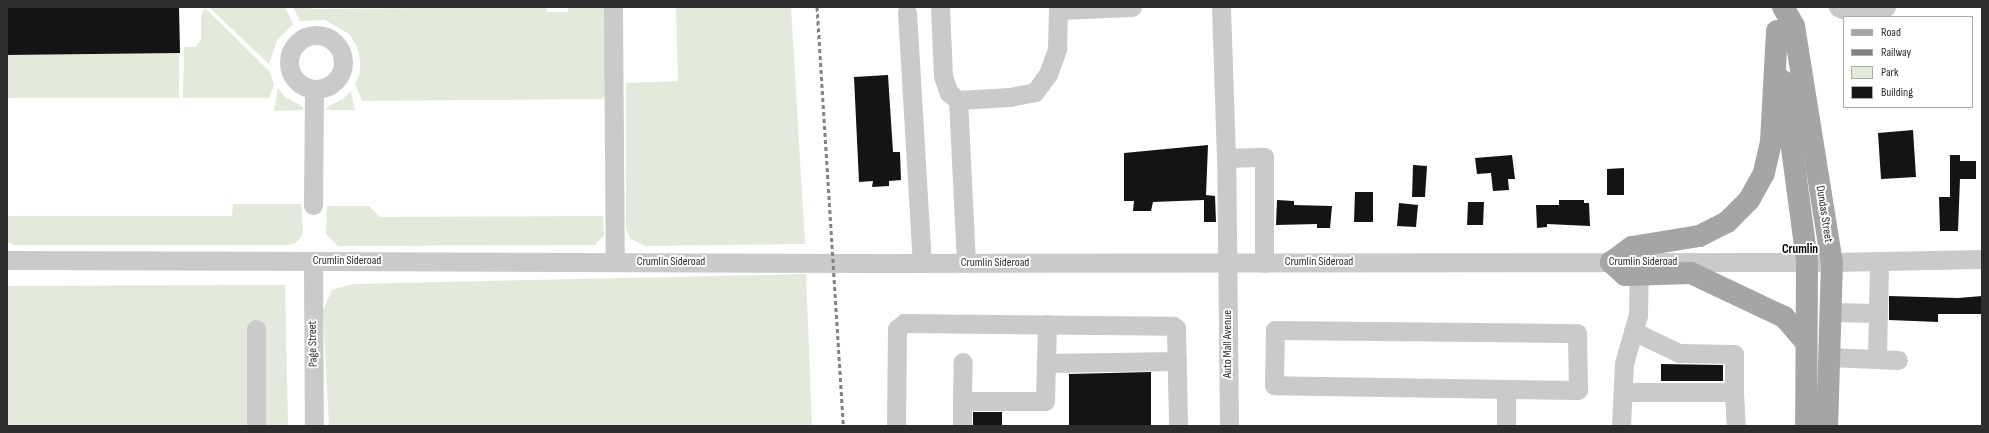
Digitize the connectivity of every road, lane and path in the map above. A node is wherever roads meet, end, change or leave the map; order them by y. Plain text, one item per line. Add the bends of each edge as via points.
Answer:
1 (613, 7) edge
2 (940, 7) edge
3 (1132, 7) edge
4 (1221, 7) edge
5 (1783, 7) edge
6 (1838, 7) edge
7 (1886, 7) edge
8 (1058, 8) edge
9 (907, 12) dead end
10 (1776, 31) junction
11 (314, 90) dead end
12 (958, 100) junction
13 (1226, 158) junction
14 (313, 205) dead end
15 (1982, 259) edge
16 (7, 260) edge
17 (313, 261) junction
18 (1879, 261) junction
19 (615, 262) junction
20 (1611, 262) junction
21 (1806, 262) junction
22 (1832, 262) junction
23 (922, 263) junction
24 (966, 263) junction
25 (1228, 263) junction
26 (1264, 263) junction
27 (1639, 276) junction
28 (1830, 312) junction
29 (1878, 313) junction
30 (1047, 324) junction
31 (256, 329) dead end
32 (1633, 331) junction
33 (1806, 342) junction
34 (1829, 357) junction
35 (1876, 359) junction
36 (1898, 360) dead end
37 (1177, 361) junction
38 (963, 362) dead end
39 (1046, 363) junction
40 (1506, 390) junction
41 (1623, 392) junction
42 (1734, 392) junction
43 (962, 401) junction
44 (256, 426) edge
45 (314, 426) edge
46 (896, 426) edge
47 (962, 426) edge
48 (1178, 426) edge
49 (1229, 426) edge
50 (1506, 426) edge
51 (1621, 426) edge
52 (1736, 426) edge
53 (1806, 426) edge
54 (1827, 426) edge

1 - 19 street
2 - 12 street via 943,76 948,93
3 - 8 street
4 - 13 street, Auto Mall Avenue
5 - 10 main road, Dundas Street
5 - 22 main road, Dundas Street via 1794,26
6 - 7 street
8 - 12 street via 1057,49 1048,74 1035,92 1010,97
9 - 23 street
10 - 20 main road via 1771,142 1764,173 1749,200 1727,222 1699,236 1632,247
10 - 21 main road, Dundas Street
11 - 14 street
12 - 24 street
13 - 25 street, Auto Mall Avenue
13 - 26 street via 1264,157
15 - 18 street, Crumlin Sideroad
16 - 17 street, Crumlin Sideroad
17 - 19 street, Crumlin Sideroad
17 - 45 street, Page Street
18 - 22 street, Crumlin Sideroad
18 - 29 street
19 - 23 street, Crumlin Sideroad
20 - 21 street, Crumlin Sideroad
20 - 26 street, Crumlin Sideroad
20 - 27 main road via 1624,275
21 - 22 street, Crumlin Sideroad
21 - 33 main road, Dundas Street
22 - 28 main road, Dundas Street
23 - 24 street, Crumlin Sideroad
24 - 25 street, Crumlin Sideroad
25 - 26 street, Crumlin Sideroad
25 - 49 street, Auto Mall Avenue
27 - 32 street via 1638,315
27 - 33 main road via 1691,273 1784,317
28 - 29 street
28 - 34 main road, Dundas Street
29 - 35 street
30 - 37 street via 1173,326 1176,328
30 - 39 street
30 - 46 street via 900,325 897,329
31 - 44 street
32 - 41 street via 1624,363
32 - 42 street via 1679,353 1734,354
33 - 53 main road, Dundas Street
34 - 35 street
34 - 54 main road, Dundas Street
35 - 36 street
37 - 39 street
37 - 48 street
38 - 43 street
39 - 43 street via 1045,401
40 - 40 street via 1578,390 1578,333 1275,330 1274,385
40 - 50 street
41 - 42 street
41 - 51 street
42 - 52 street
43 - 47 street

